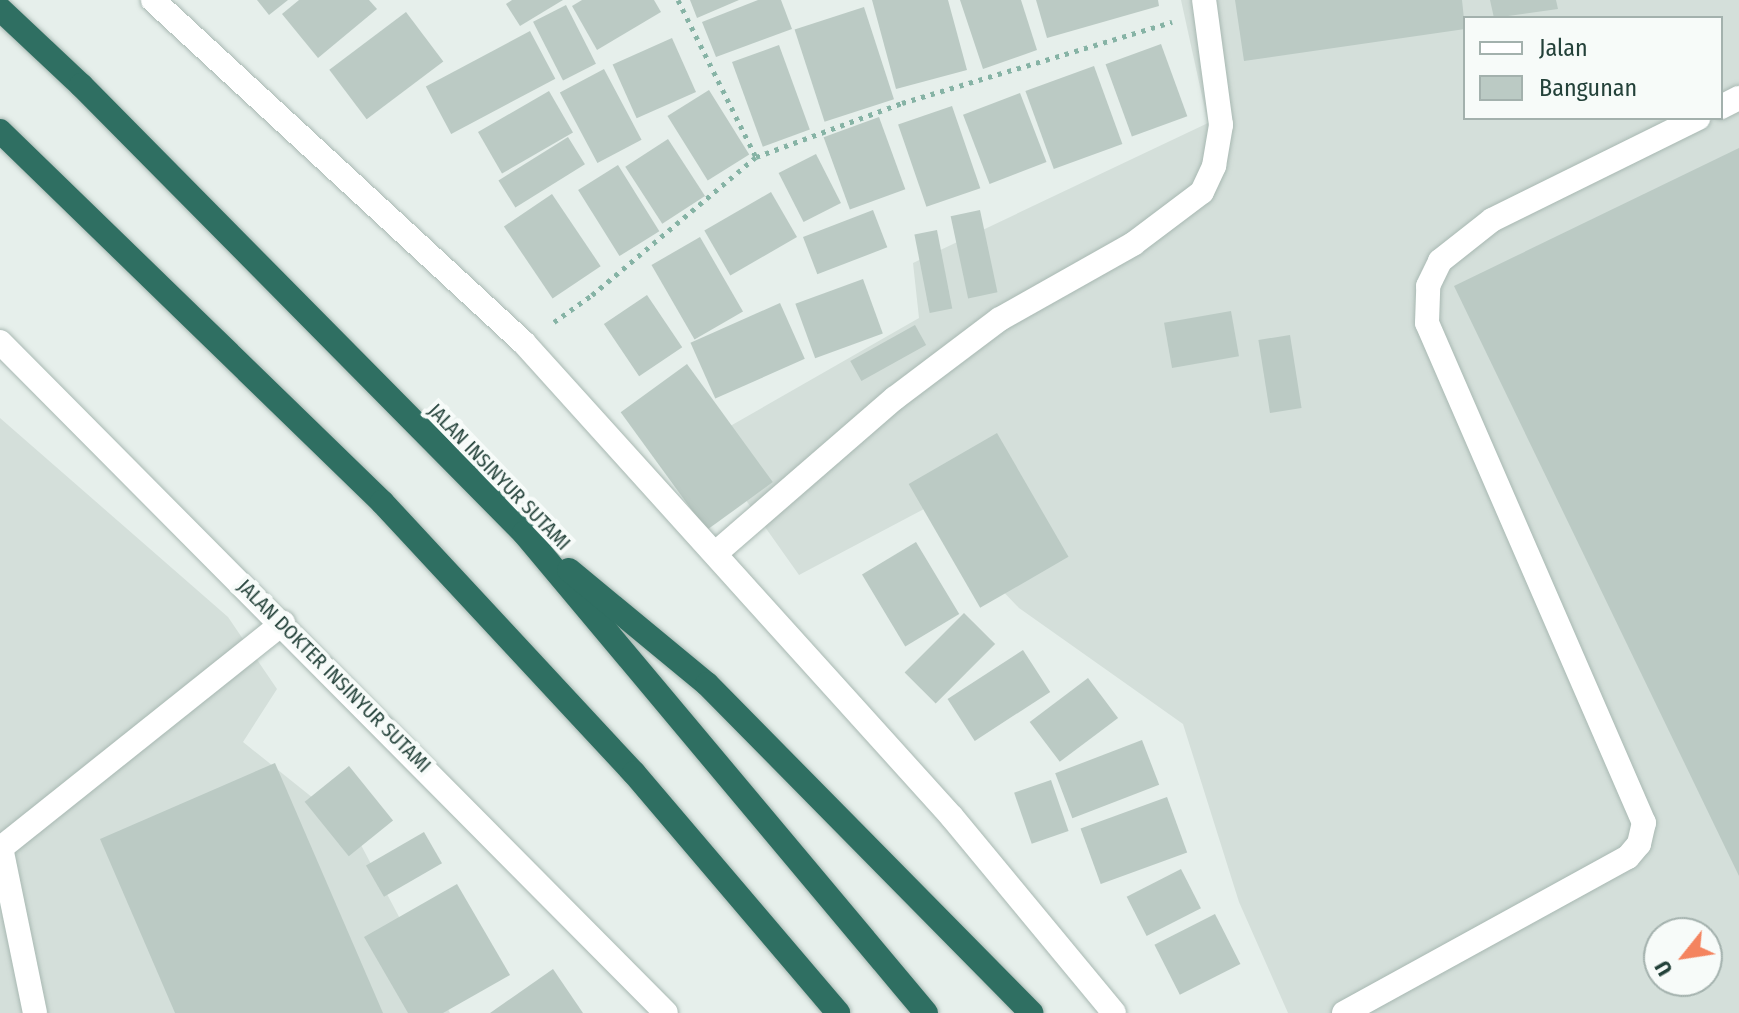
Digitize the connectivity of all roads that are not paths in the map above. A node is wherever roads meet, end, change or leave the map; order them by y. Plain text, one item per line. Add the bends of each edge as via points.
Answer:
1 (153, 0) edge
2 (1205, 6) edge
3 (0, 9) edge
4 (1694, 120) edge
5 (0, 131) edge
6 (0, 342) edge
7 (524, 533) junction
8 (717, 552) junction
9 (283, 623) junction
10 (1, 848) edge
11 (35, 1013) edge
12 (666, 1013) edge
13 (838, 1013) edge
14 (926, 1013) edge
15 (1031, 1013) edge
16 (1114, 1013) edge
17 (1344, 1013) edge

1 - 8 street via 524,343
2 - 8 street via 1221,125 1214,166 1202,192 1133,244 1000,319 895,398
3 - 7 highway, JALAN INSINYUR SUTAMI
4 - 17 street via 1492,220 1440,261 1428,286 1427,323 1644,823 1639,844 1628,857
5 - 13 highway via 382,502 634,773
6 - 9 street, JALAN DOKTER INSINYUR SUTAMI
7 - 14 highway, JALAN INSINYUR SUTAMI
7 - 15 highway via 707,684
8 - 16 street via 952,817
9 - 10 street
9 - 12 street, JALAN DOKTER INSINYUR SUTAMI
10 - 11 street

